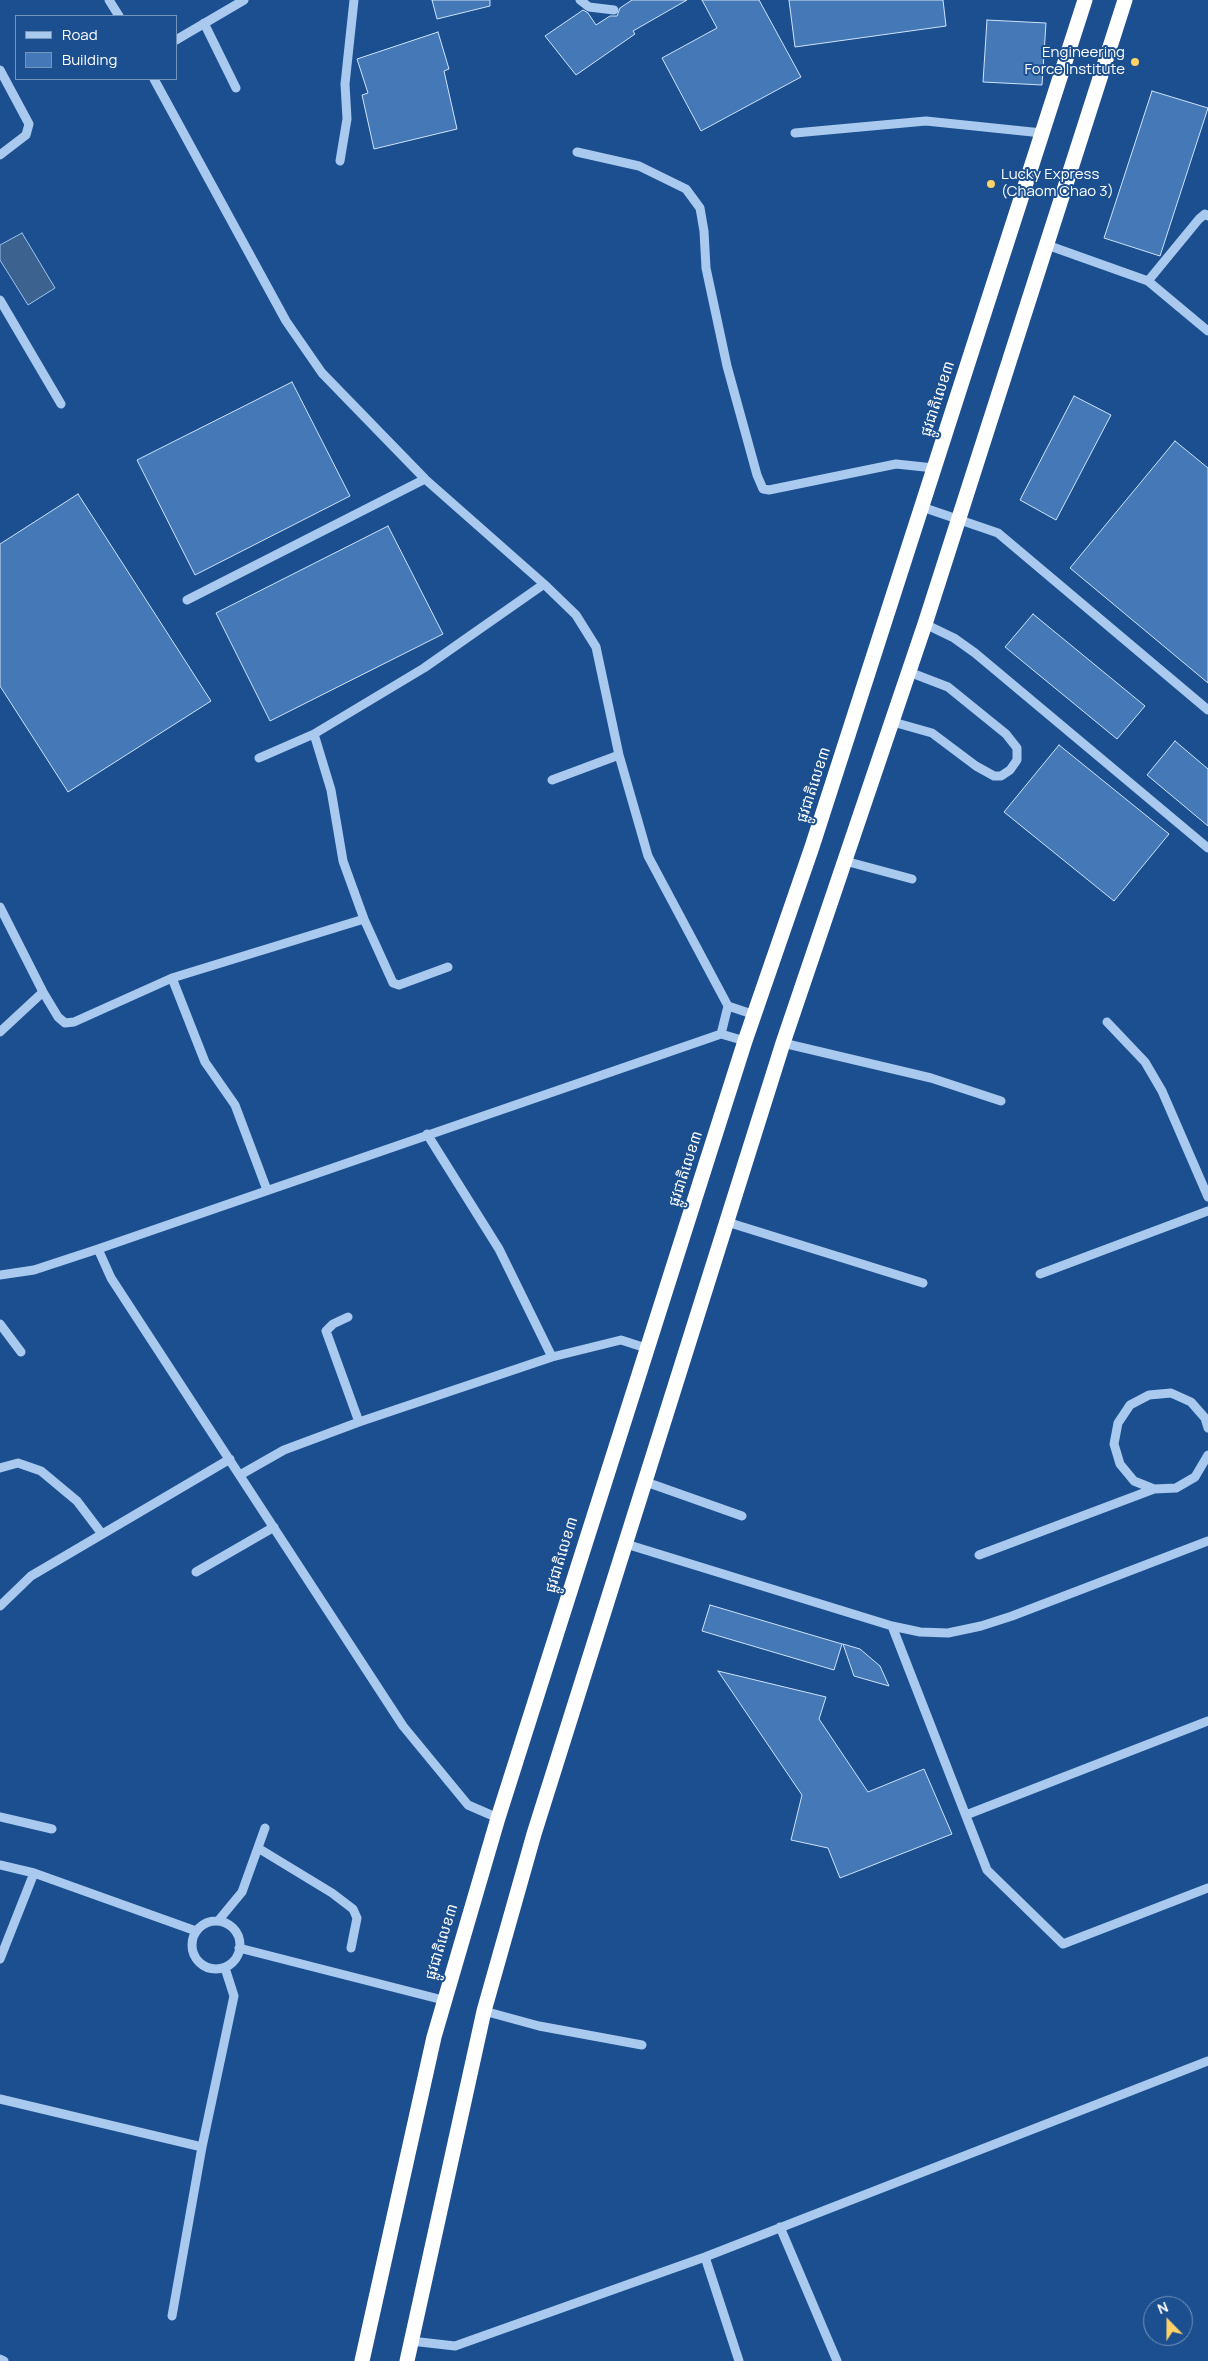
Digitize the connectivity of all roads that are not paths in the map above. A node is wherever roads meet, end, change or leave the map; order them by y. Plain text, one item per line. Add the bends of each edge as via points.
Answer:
1 (109, 0) edge
2 (244, 0) edge
3 (354, 0) edge
4 (580, 0) edge
5 (1085, 0) edge
6 (1125, 0) edge
7 (614, 10) dead end
8 (118, 15) edge
9 (204, 23) junction
10 (178, 39) edge
11 (0, 70) edge
12 (155, 80) edge
13 (236, 88) dead end
14 (795, 133) dead end
15 (1042, 133) junction
16 (577, 152) dead end
17 (0, 155) edge
18 (340, 161) dead end
19 (1208, 216) edge
20 (1047, 245) junction
21 (1148, 281) junction
22 (0, 300) edge
23 (1208, 331) edge
24 (61, 404) dead end
25 (934, 468) junction
26 (425, 479) junction
27 (922, 507) junction
28 (959, 520) junction
29 (544, 584) junction
30 (188, 600) dead end
31 (925, 624) junction
32 (909, 672) junction
33 (1208, 710) edge
34 (893, 722) junction
35 (314, 734) junction
36 (619, 755) junction
37 (259, 758) dead end
38 (552, 780) dead end
39 (1208, 848) edge
40 (845, 860) junction
41 (912, 879) dead end
42 (0, 907) edge
43 (364, 919) junction
44 (448, 967) dead end
45 (172, 978) junction
46 (43, 992) junction
47 (728, 1006) junction
48 (755, 1015) junction
49 (1107, 1022) dead end
50 (0, 1032) edge
51 (720, 1034) junction
52 (745, 1041) junction
53 (783, 1043) junction
54 (1001, 1101) dead end
55 (427, 1134) junction
56 (267, 1190) junction
57 (1208, 1197) edge
58 (1208, 1211) edge
59 (727, 1222) junction
60 (98, 1249) junction
61 (1040, 1274) dead end
62 (0, 1275) edge
63 (923, 1283) dead end
64 (348, 1317) dead end
65 (0, 1324) edge
66 (646, 1348) junction
67 (21, 1352) dead end
68 (552, 1357) junction
69 (359, 1422) junction
70 (1208, 1428) edge
71 (230, 1458) junction
72 (1208, 1459) edge
73 (0, 1468) edge
74 (240, 1475) junction
75 (646, 1482) junction
76 (1154, 1489) junction
77 (742, 1516) dead end
78 (274, 1527) junction
79 (102, 1534) junction
80 (1208, 1541) edge
81 (626, 1544) junction
82 (979, 1555) dead end
83 (196, 1572) dead end
84 (0, 1606) edge
85 (892, 1626) junction
86 (1208, 1721) edge
87 (966, 1815) junction
88 (0, 1817) edge
89 (498, 1818) junction
90 (265, 1828) dead end
91 (52, 1829) dead end
92 (258, 1848) junction
93 (0, 1865) edge
94 (34, 1873) junction
95 (1208, 1888) edge
96 (218, 1921) junction
97 (196, 1931) junction
98 (240, 1948) junction
99 (351, 1948) dead end
100 (0, 1959) edge
101 (225, 1968) junction
102 (443, 2000) junction
103 (484, 2011) junction
104 (642, 2044) dead end
105 (1208, 2061) edge
106 (0, 2099) edge
107 (202, 2147) junction
108 (780, 2227) junction
109 (704, 2256) junction
110 (172, 2316) dead end
111 (411, 2341) junction
112 (0, 2359) edge
113 (4, 2361) edge
114 (362, 2361) edge
115 (407, 2361) edge
116 (740, 2361) edge
117 (837, 2361) edge

1 - 8 street
2 - 9 street
3 - 18 street via 345,84 347,119
4 - 7 street via 589,7
5 - 15 highway, ផ្លូវជាតិលេខ៣
6 - 20 highway
9 - 10 street
9 - 13 street
11 - 17 street via 29,124 26,135
12 - 26 street via 286,321 322,373
14 - 15 street via 926,121
15 - 25 highway, ផ្លូវជាតិលេខ៣
16 - 25 street via 639,166 686,189 700,208 706,268 727,366 762,489 896,464
19 - 21 street via 1205,214 1199,219
20 - 21 street
20 - 28 highway
21 - 23 street
22 - 24 street
25 - 27 highway, ផ្លូវជាតិលេខ៣
26 - 29 street
26 - 30 street
27 - 28 street
27 - 48 highway, ផ្លូវជាតិលេខ៣
28 - 31 highway
28 - 33 street via 998,533
29 - 35 street via 424,668
29 - 36 street via 576,614 596,648
31 - 32 highway
31 - 39 street via 975,653
32 - 34 highway
32 - 34 street via 948,687 1006,734 1017,748 1017,760 1010,770 994,776 932,733
34 - 40 highway
35 - 37 street
35 - 43 street via 331,790 343,861
36 - 38 street
36 - 47 street via 648,856
40 - 41 street
40 - 53 highway
42 - 46 street
43 - 44 street via 393,983 400,984
43 - 45 street
45 - 46 street via 74,1022 65,1023
45 - 56 street via 205,1062 235,1105
46 - 50 street
47 - 48 street
47 - 51 street
48 - 52 highway, ផ្លូវជាតិលេខ៣
49 - 57 street via 1145,1062 1162,1091
51 - 52 street
51 - 55 street
52 - 66 highway, ផ្លូវជាតិលេខ៣
53 - 54 street via 931,1078
53 - 59 highway
55 - 56 street
55 - 68 street via 498,1249
56 - 60 street
58 - 61 street
59 - 63 street
59 - 75 highway
60 - 62 street via 34,1270
60 - 71 street via 112,1278
64 - 69 street via 326,1331
65 - 67 street
66 - 68 street via 621,1340
66 - 89 highway, ផ្លូវជាតិលេខ៣
68 - 69 street
69 - 74 street via 284,1450
70 - 76 street via 1205,1418 1191,1402 1171,1394 1149,1395 1130,1405 1118,1423 1114,1444 1120,1464 1134,1481
71 - 74 street
71 - 79 street
72 - 76 street via 1195,1478 1176,1488
73 - 79 street via 18,1463 41,1472 77,1501
74 - 78 street
75 - 77 street
75 - 81 highway
76 - 82 street
78 - 83 street
78 - 89 street via 403,1726 468,1805
79 - 84 street via 31,1576
80 - 85 street via 981,1626 948,1633
81 - 85 street
81 - 103 highway via 534,1834
85 - 87 street
86 - 87 street
87 - 95 street via 987,1870 1062,1944
88 - 91 street
89 - 102 highway, ផ្លូវជាតិលេខ៣
90 - 92 street
92 - 96 street via 242,1892
92 - 99 street via 353,1909 357,1918
93 - 94 street
94 - 97 street
94 - 100 street
96 - 97 street
96 - 98 street via 230,1926 238,1936
97 - 101 street via 193,1955 201,1965
98 - 101 street via 235,1960
98 - 102 street
101 - 107 street via 234,1996
102 - 114 highway, ផ្លូវជាតិលេខ៣
103 - 104 street via 539,2026
103 - 111 highway
105 - 108 street
106 - 107 street
107 - 110 street
108 - 109 street
108 - 117 street
109 - 111 street via 455,2346
109 - 116 street
111 - 115 highway
112 - 113 street

